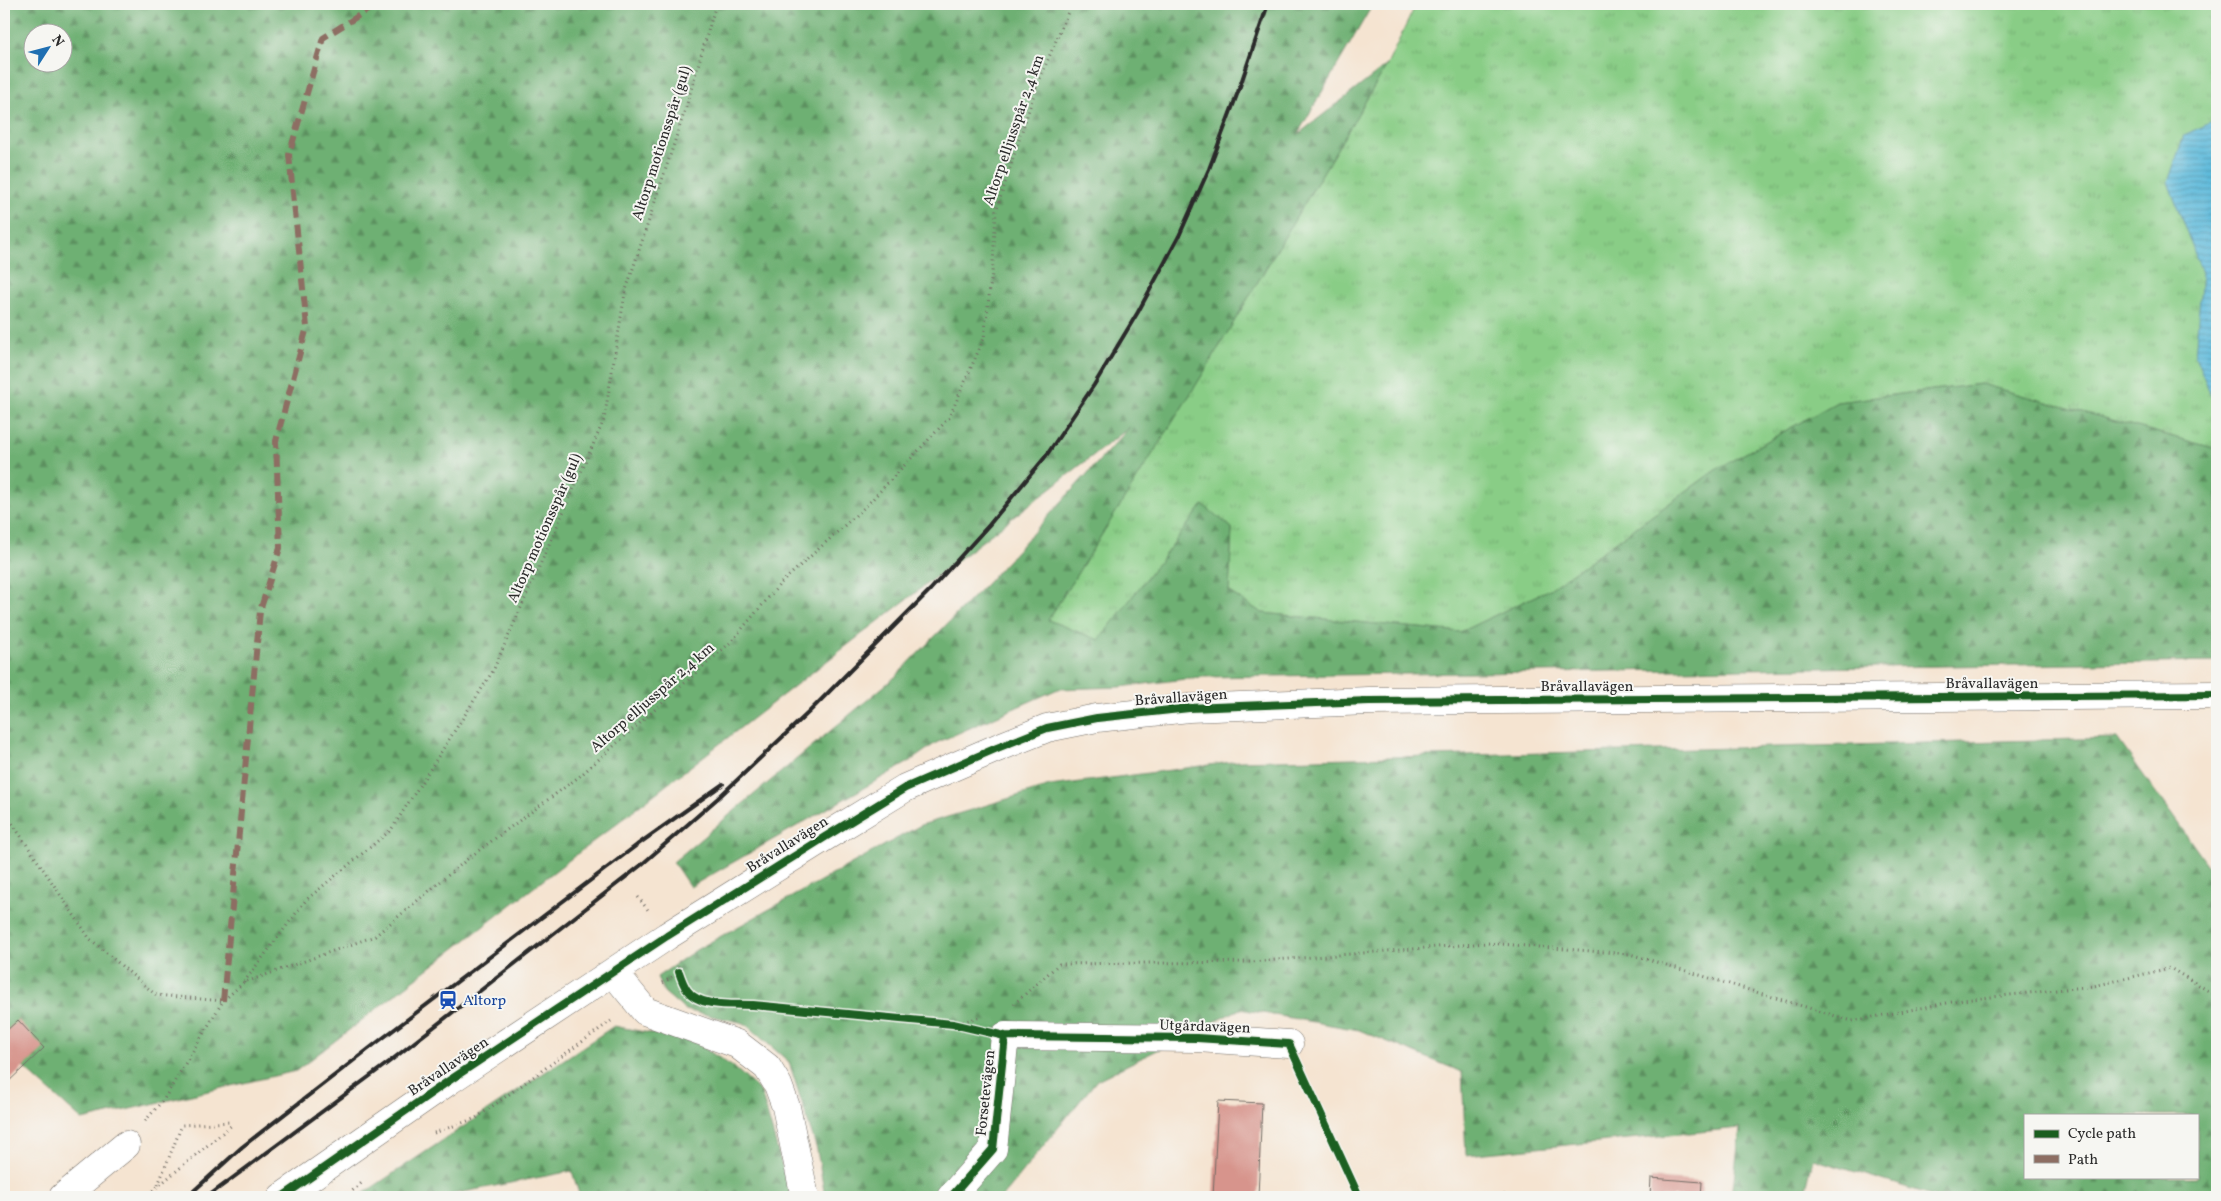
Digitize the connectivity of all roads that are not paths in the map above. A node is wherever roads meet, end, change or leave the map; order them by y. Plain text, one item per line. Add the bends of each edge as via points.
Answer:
1 (2217, 695) edge
2 (613, 972) junction
3 (1005, 1036) joint
4 (1289, 1044) dead end
5 (126, 1145) road end
6 (63, 1197) edge
7 (282, 1197) edge
8 (805, 1197) edge
9 (951, 1197) edge

1 - 2 street, Bråvallavägen via 1369,701 1189,708 1097,718 1047,728 905,788
2 - 7 street, Bråvallavägen
2 - 8 street via 645,1012 737,1044 767,1067 786,1107
3 - 4 street, Utgårdavägen via 1197,1038
3 - 9 street, Forsetevägen via 993,1149
5 - 6 street

